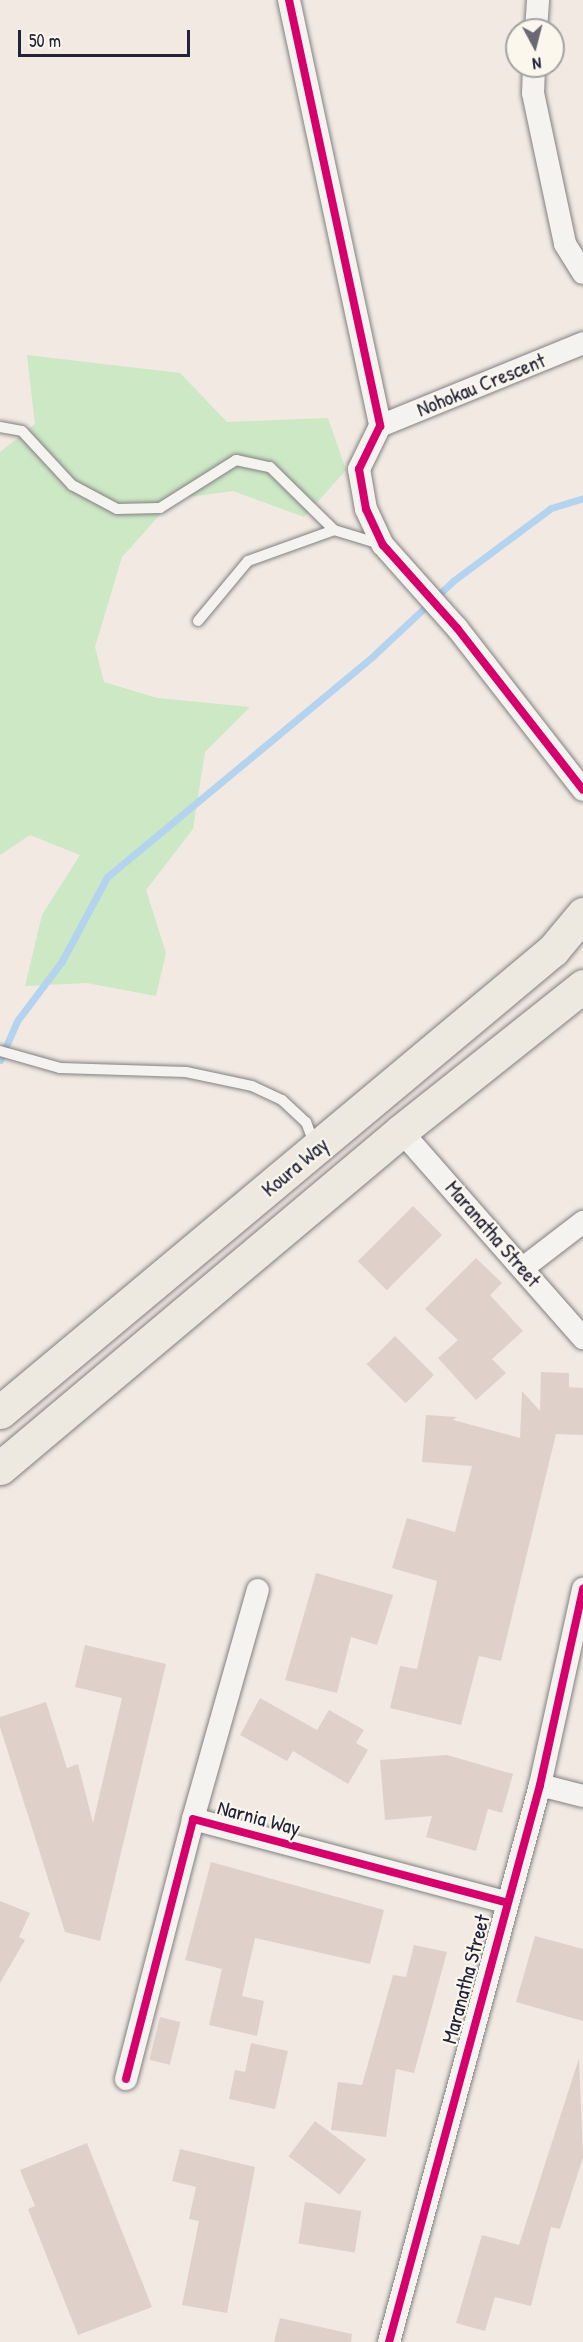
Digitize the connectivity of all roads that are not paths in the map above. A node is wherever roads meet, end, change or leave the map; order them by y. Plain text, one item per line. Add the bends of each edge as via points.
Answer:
1 (289, 0) edge
2 (538, 0) edge
3 (537, 18) edge
4 (534, 78) edge
5 (583, 273) edge
6 (583, 343) edge
7 (380, 426) junction
8 (0, 427) edge
9 (334, 530) junction
10 (383, 545) junction
11 (198, 621) dead end
12 (583, 790) edge
13 (583, 914) edge
14 (583, 986) edge
15 (5, 1053) edge
16 (401, 1131) junction
17 (316, 1148) junction
18 (583, 1222) edge
19 (524, 1268) junction
20 (583, 1338) edge
21 (0, 1412) edge
22 (0, 1468) edge
23 (583, 1589) edge
24 (258, 1590) dead end
25 (540, 1785) junction
26 (583, 1796) edge
27 (194, 1820) junction
28 (506, 1902) junction
29 (126, 2079) dead end
30 (389, 2342) edge

1 - 7 street
2 - 3 street
4 - 5 street via 533,93 566,244
6 - 7 street, Nohokau Crescent
7 - 10 street via 359,469 366,509
8 - 9 lane via 22,431 72,485 117,509 160,508 236,460 270,467
9 - 10 lane
9 - 11 lane via 248,561
10 - 12 street via 457,628
13 - 17 highway, Koura Way via 552,950
14 - 16 highway, Koura Way
15 - 17 lane via 60,1068 186,1072 252,1086 282,1100 306,1122
16 - 19 street, Maranatha Street
16 - 22 highway, Koura Way
17 - 21 highway, Koura Way
18 - 19 street
19 - 20 street, Maranatha Street
23 - 25 street, Maranatha Street
24 - 27 street
25 - 26 street
25 - 28 street, Maranatha Street
27 - 28 street, Narnia Way
27 - 29 street, Narnia Way
28 - 30 street, Maranatha Street

